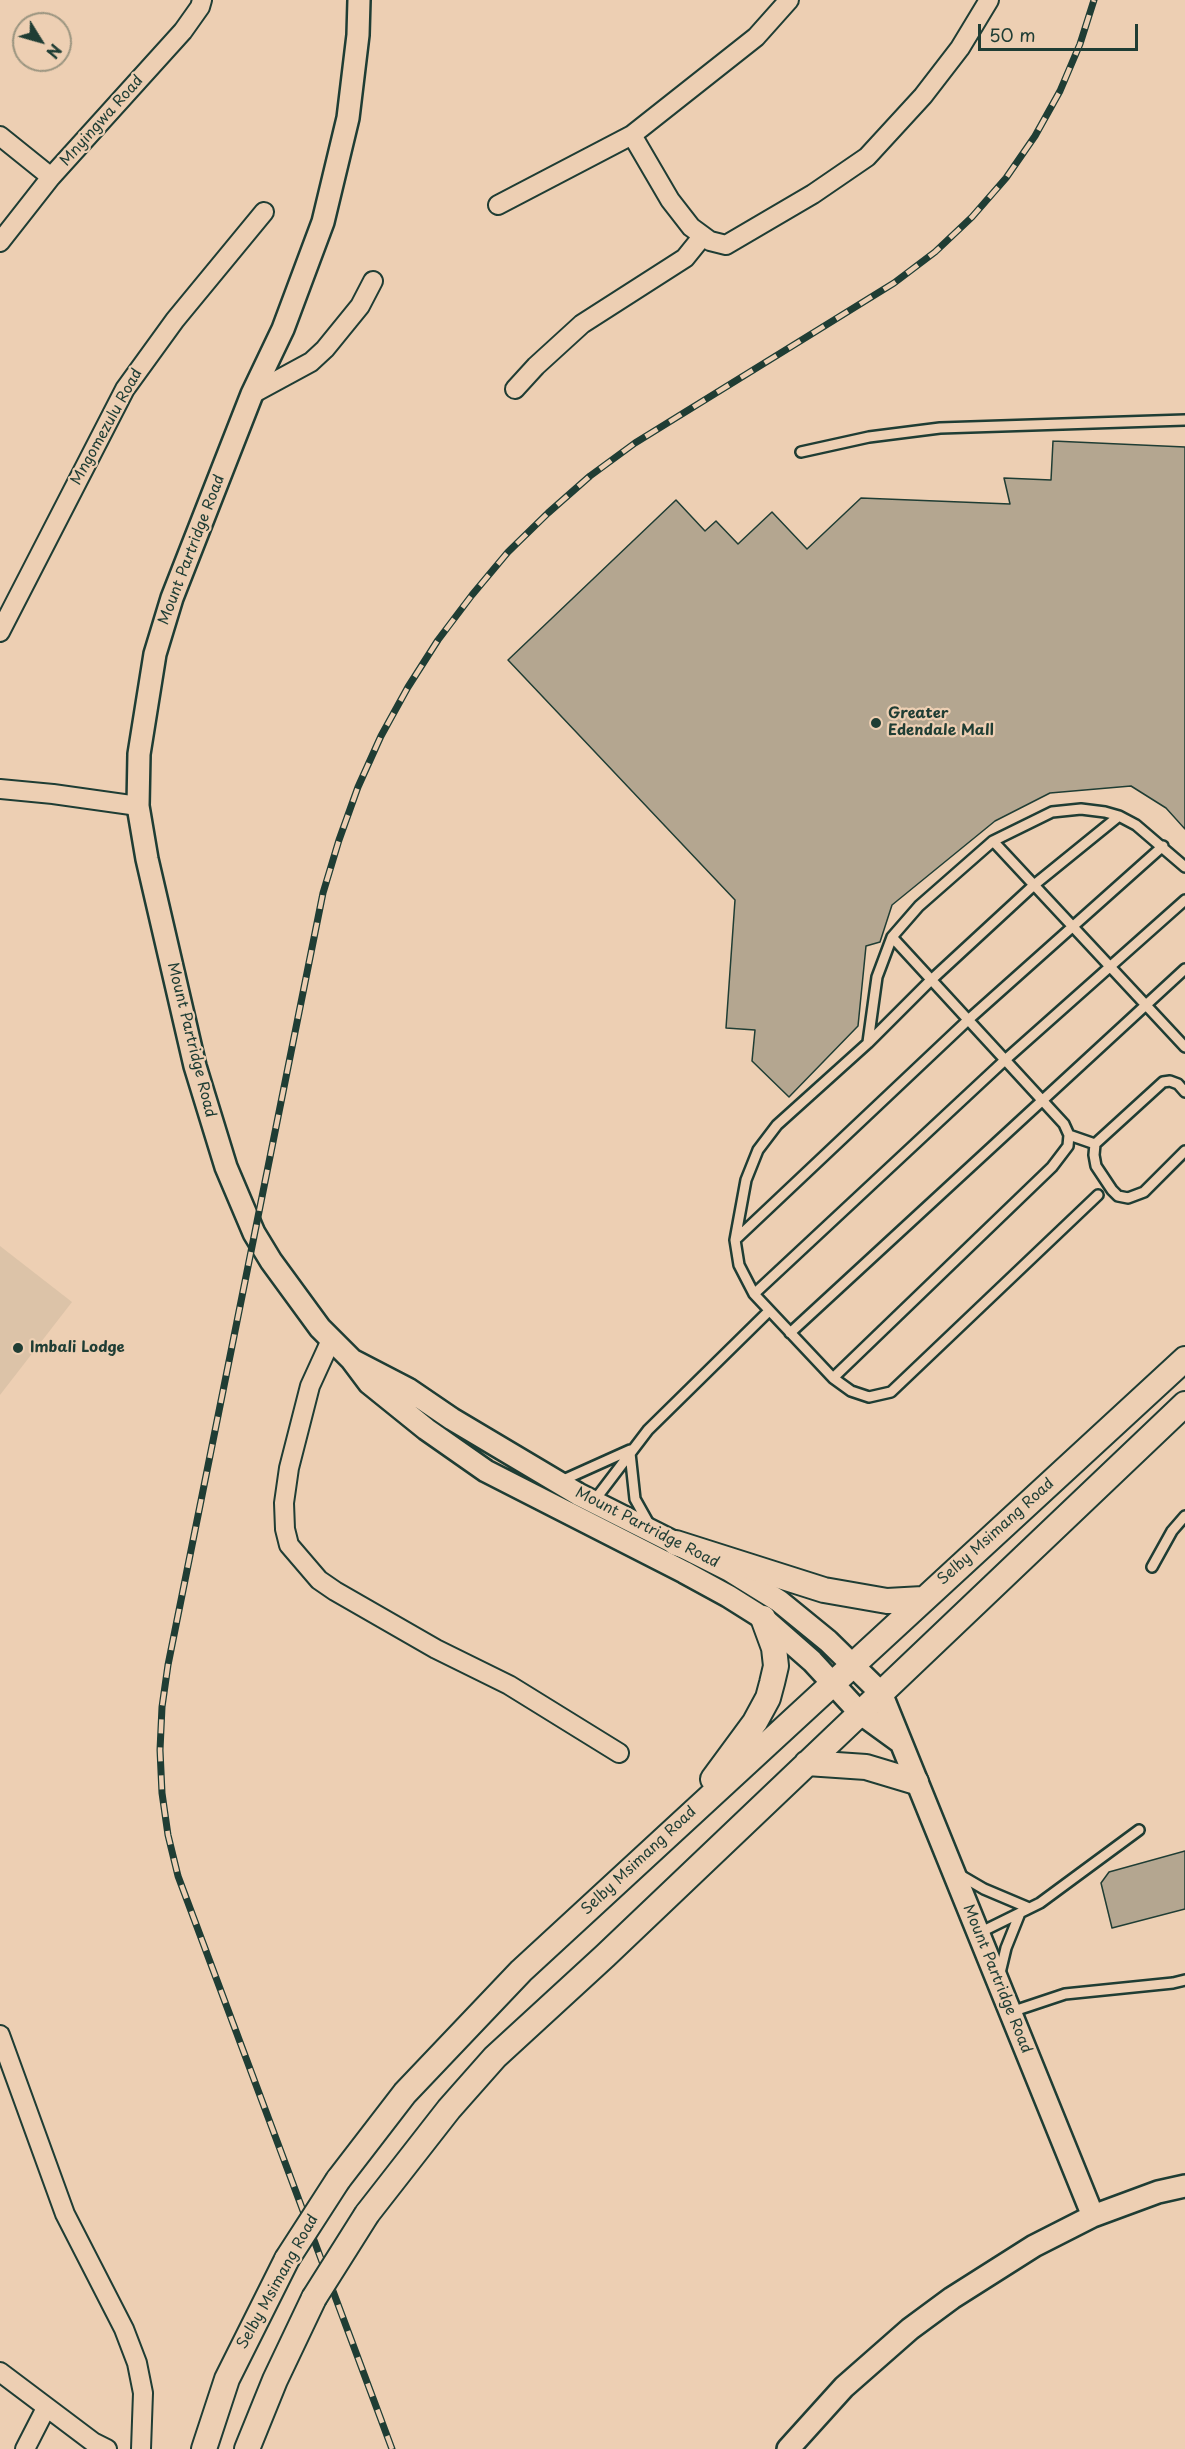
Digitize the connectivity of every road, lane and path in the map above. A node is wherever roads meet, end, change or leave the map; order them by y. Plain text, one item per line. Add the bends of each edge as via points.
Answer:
1 (202, 0) edge
2 (359, 0) edge
3 (789, 0) edge
4 (989, 0) edge
5 (632, 135) junction
6 (0, 136) edge
7 (51, 177) junction
8 (498, 205) dead end
9 (264, 212) dead end
10 (702, 237) junction
11 (0, 243) edge
12 (373, 281) dead end
13 (515, 389) dead end
14 (252, 394) junction
15 (1185, 420) edge
16 (801, 452) dead end
17 (0, 632) edge
18 (0, 789) edge
19 (138, 806) junction
20 (1119, 816) junction
21 (993, 841) junction
22 (1163, 846) junction
23 (1185, 867) edge
24 (1035, 885) junction
25 (1185, 900) edge
26 (1072, 926) junction
27 (892, 937) junction
28 (1110, 966) junction
29 (1185, 969) edge
30 (930, 981) junction
31 (1147, 1006) junction
32 (968, 1020) junction
33 (868, 1043) junction
34 (1184, 1043) edge
35 (1005, 1060) junction
36 (1185, 1092) edge
37 (1044, 1100) junction
38 (1069, 1135) junction
39 (1095, 1144) junction
40 (1185, 1151) edge
41 (1098, 1196) dead end
42 (735, 1239) junction
43 (754, 1294) junction
44 (769, 1311) junction
45 (790, 1333) junction
46 (332, 1340) junction
47 (351, 1359) junction
48 (1185, 1359) edge
49 (833, 1378) junction
50 (1185, 1404) edge
51 (632, 1450) junction
52 (558, 1482) junction
53 (593, 1502) junction
54 (1185, 1516) edge
55 (583, 1522) junction
56 (655, 1532) junction
57 (676, 1543) junction
58 (1152, 1567) dead end
59 (923, 1599) junction
60 (763, 1618) junction
61 (854, 1665) junction
62 (833, 1684) junction
63 (882, 1693) junction
64 (861, 1713) junction
65 (900, 1742) junction
66 (619, 1753) dead end
67 (807, 1763) junction
68 (916, 1782) junction
69 (683, 1820) junction
70 (1139, 1830) dead end
71 (953, 1870) junction
72 (1024, 1911) junction
73 (979, 1933) junction
74 (1185, 1980) edge
75 (999, 1981) junction
76 (1011, 2012) junction
77 (0, 2035) edge
78 (1185, 2186) edge
79 (1094, 2216) junction
80 (0, 2372) edge
81 (46, 2408) junction
82 (25, 2449) edge
83 (107, 2449) edge
84 (141, 2449) edge
85 (204, 2449) edge
86 (247, 2449) edge
87 (788, 2449) edge

1 - 7 street, Mnyingwa Road via 183,31
2 - 14 street, Mount Partridge Road via 348,118 323,222 283,329
3 - 5 street via 756,36
4 - 10 street via 960,48 923,96 867,157 726,245
5 - 8 street
5 - 10 street via 670,200
6 - 7 street
7 - 11 street, Mnyingwa Road
9 - 17 street, Mngomezulu Road via 175,320 125,389
10 - 13 street via 685,258 582,324
12 - 14 street via 360,306 326,349 311,362
14 - 19 street, Mount Partridge Road via 172,598 155,654 139,754
15 - 16 lane via 940,428 868,437
18 - 19 street
19 - 46 street, Mount Partridge Road via 195,1066 226,1167 254,1233 271,1261
20 - 21 lane via 1081,809 1052,812
20 - 22 lane
20 - 24 lane
21 - 24 lane
21 - 27 lane via 919,906
22 - 23 lane
22 - 26 lane
24 - 26 lane
24 - 30 lane
25 - 28 lane
26 - 28 lane
26 - 32 lane
27 - 30 lane
27 - 33 lane via 877,977
28 - 31 lane
28 - 35 lane
29 - 31 lane
30 - 32 lane
30 - 33 lane
31 - 34 lane
31 - 37 lane
32 - 35 lane
32 - 42 lane
33 - 42 lane via 777,1125 758,1150 746,1180
35 - 37 lane
35 - 43 lane
36 - 39 lane via 1178,1084 1163,1082
37 - 38 lane
37 - 45 lane
38 - 39 lane
38 - 49 lane via 1068,1146 1052,1167
39 - 40 lane via 1096,1167 1118,1196 1128,1198 1144,1192
41 - 49 lane via 891,1392 869,1397 851,1391
42 - 43 lane via 739,1265
43 - 44 lane
44 - 45 lane
44 - 51 lane via 681,1396
45 - 49 lane
46 - 47 street, Mount Partridge Road
46 - 66 street via 310,1386 290,1468 284,1503 289,1545 318,1580 335,1591 436,1649 509,1685
47 - 52 street, Mount Partridge Road via 408,1389
47 - 55 street, Mount Partridge Road via 369,1383 454,1450
48 - 59 main road, Selby Msimang Road
50 - 63 main road
51 - 52 lane
51 - 53 lane
51 - 56 lane via 634,1499
52 - 53 street, Mount Partridge Road
53 - 55 lane
53 - 56 street, Mount Partridge Road
54 - 58 lane
55 - 60 street, Mount Partridge Road via 719,1591
56 - 57 street, Mount Partridge Road
57 - 59 main road via 833,1592 887,1601
57 - 61 street, Mount Partridge Road via 779,1601
59 - 61 main road, Selby Msimang Road
60 - 62 street, Mount Partridge Road
60 - 69 main road via 776,1666 768,1698 755,1722
61 - 62 main road, Selby Msimang Road
61 - 63 street, Mount Partridge Road
62 - 64 street, Mount Partridge Road
62 - 69 main road, Selby Msimang Road
63 - 64 main road
63 - 65 street, Mount Partridge Road
64 - 65 street, Mount Partridge Road
64 - 67 main road
65 - 68 street, Mount Partridge Road
67 - 68 main road via 866,1767
67 - 86 main road, bridge via 495,2056 449,2109 367,2214 314,2298
68 - 71 street, Mount Partridge Road
69 - 85 main road, Selby Msimang Road, bridge via 521,1971 448,2046 405,2093 338,2180 287,2259 227,2379
70 - 72 lane via 1061,1889
71 - 72 lane
71 - 73 street, Mount Partridge Road
72 - 73 lane
72 - 75 lane via 1006,1948
73 - 75 street, Mount Partridge Road
74 - 76 lane via 1065,1994
75 - 76 street, Mount Partridge Road
76 - 79 street, Mount Partridge Road
77 - 84 street via 65,2214 124,2329 137,2363 143,2393
78 - 79 street
79 - 87 street via 1034,2246 910,2329 844,2387
80 - 81 street
81 - 82 street
81 - 83 street

